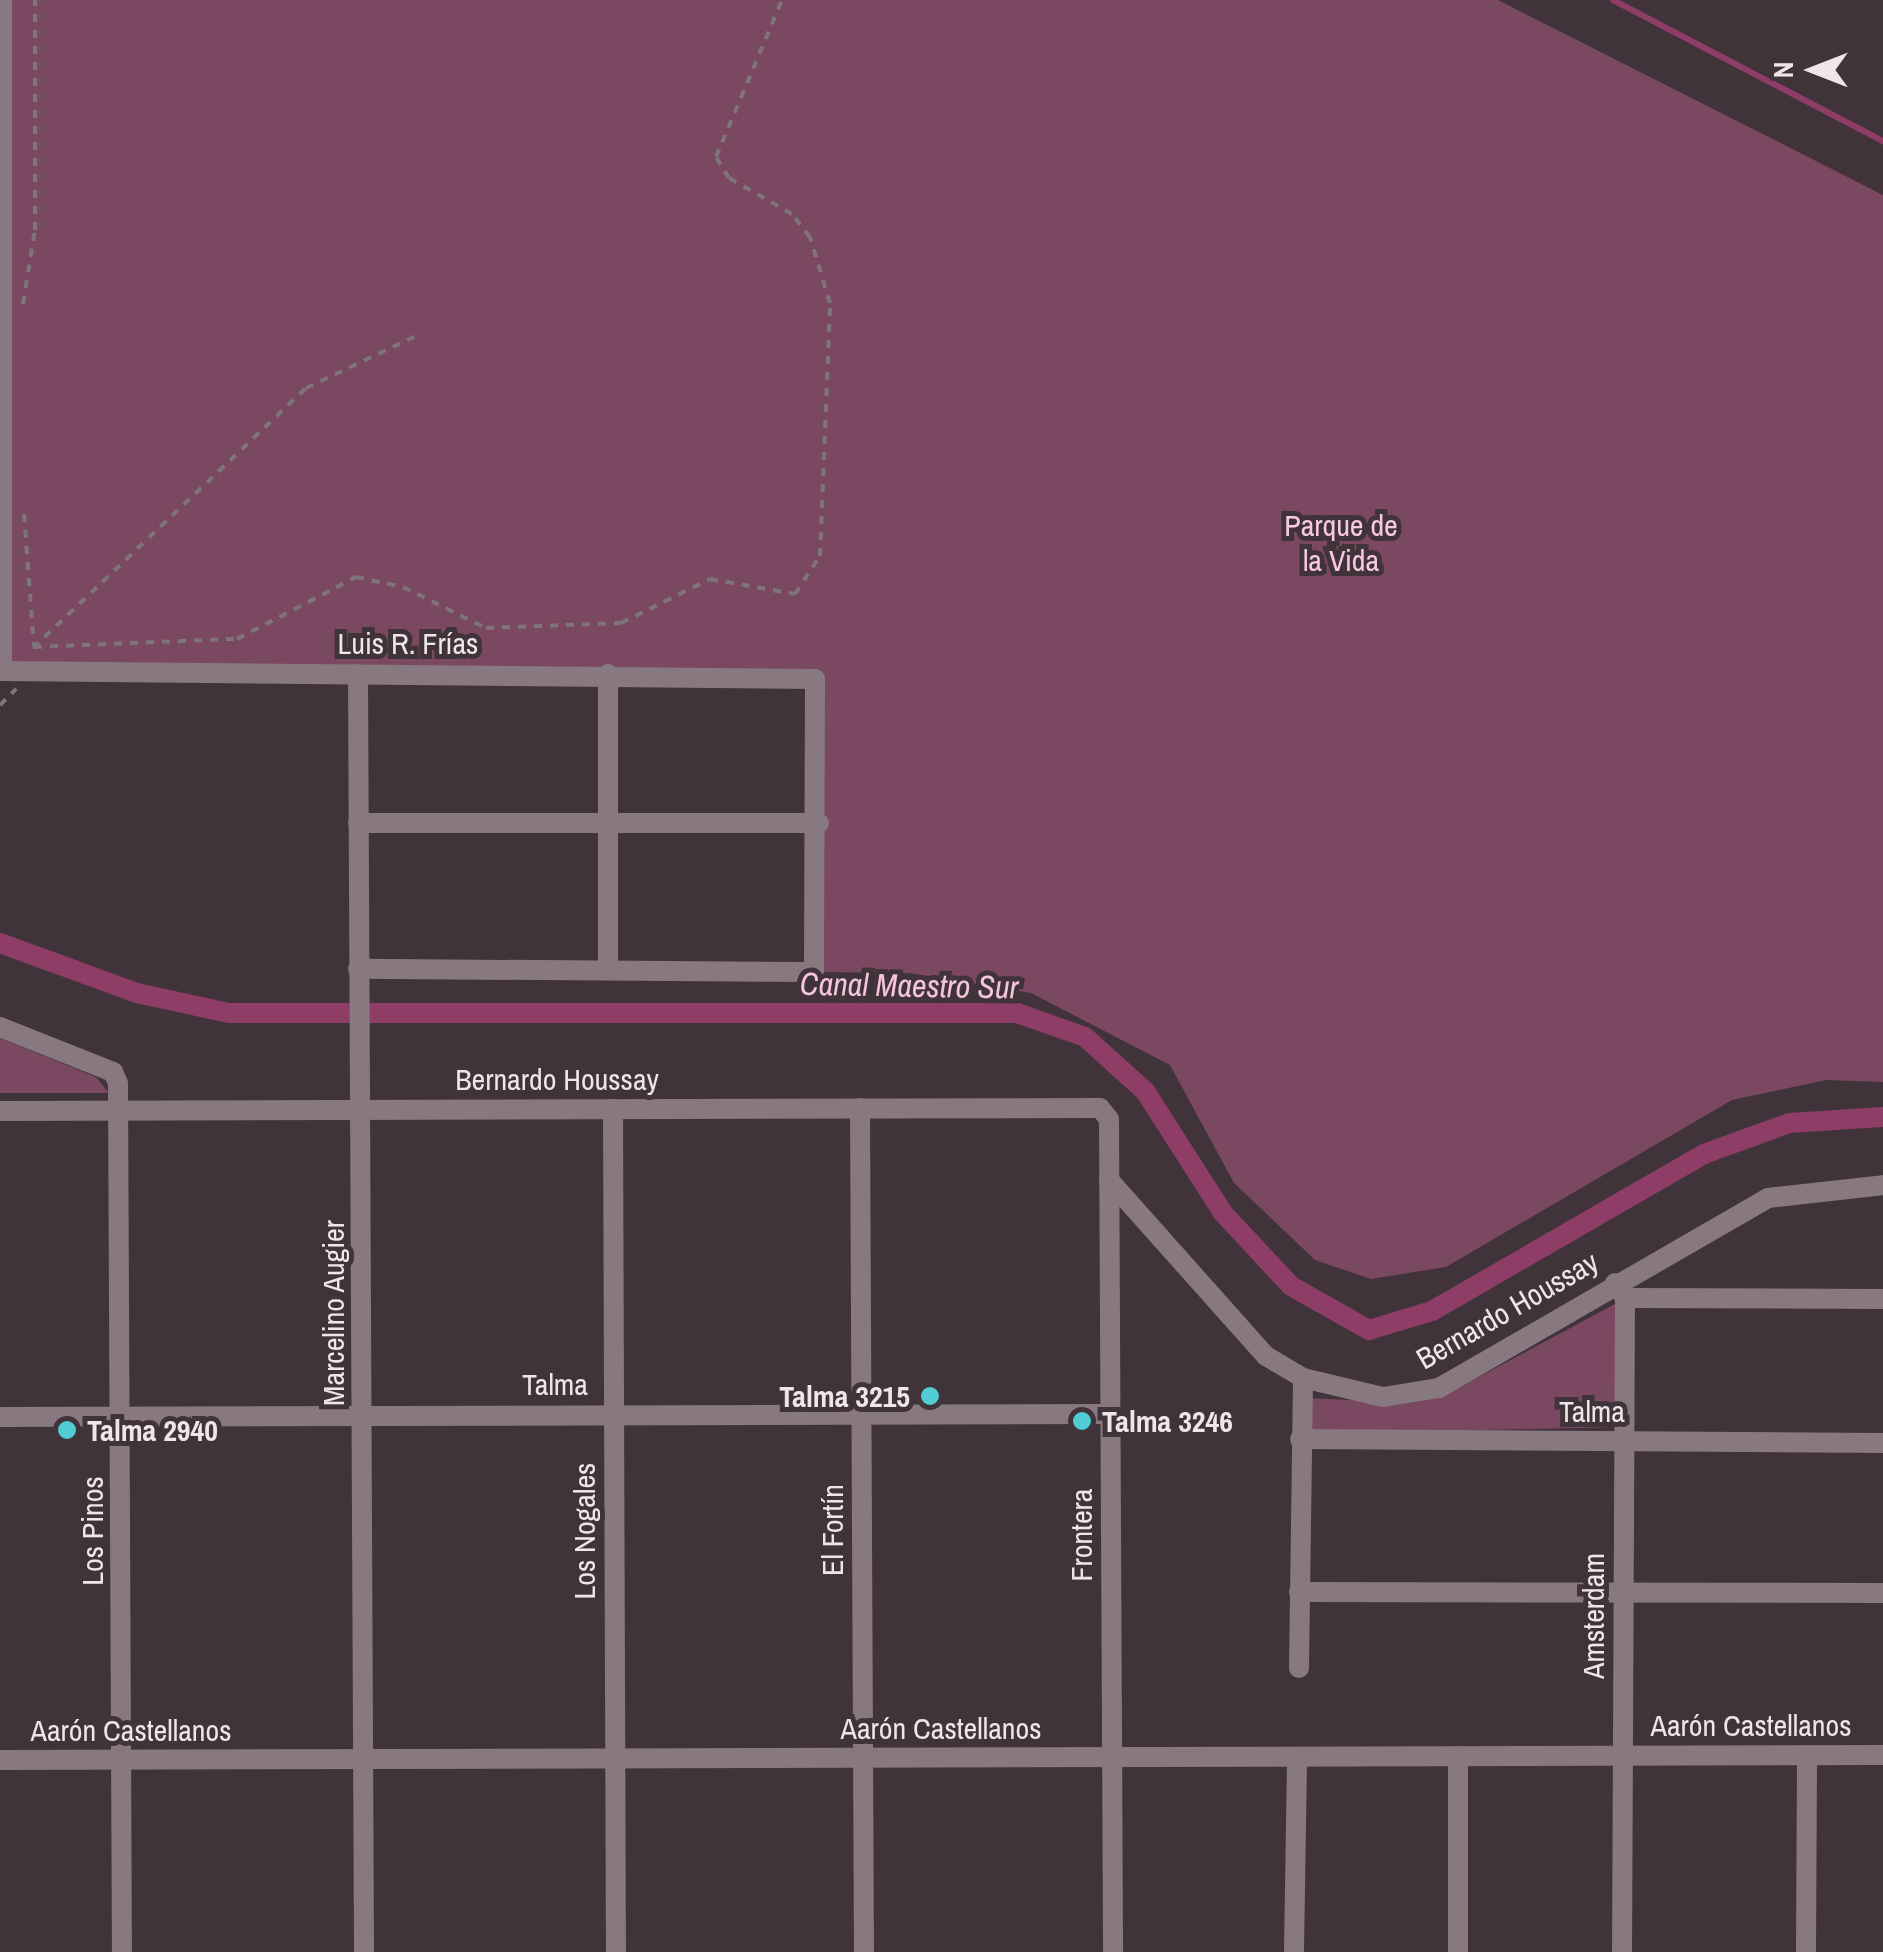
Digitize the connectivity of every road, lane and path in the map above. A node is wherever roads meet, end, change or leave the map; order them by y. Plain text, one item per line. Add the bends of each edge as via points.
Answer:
1 (2, 0) edge
2 (35, 0) edge
3 (782, 0) edge
4 (23, 324) dead end
5 (418, 336) dead end
6 (1, 382) edge
7 (24, 503) dead end
8 (34, 646) junction
9 (1, 671) edge
10 (24, 671) junction
11 (358, 674) junction
12 (608, 674) junction
13 (0, 705) edge
14 (358, 823) junction
15 (608, 823) junction
16 (819, 823) junction
17 (358, 969) junction
18 (608, 969) junction
19 (0, 1027) edge
20 (860, 1108) junction
21 (614, 1109) junction
22 (0, 1110) edge
23 (122, 1110) junction
24 (362, 1110) junction
25 (1109, 1118) joint
26 (1109, 1180) junction
27 (1883, 1184) edge
28 (1620, 1290) junction
29 (1883, 1299) edge
30 (1303, 1378) junction
31 (613, 1414) junction
32 (862, 1414) junction
33 (1111, 1414) junction
34 (363, 1416) junction
35 (0, 1417) edge
36 (122, 1417) junction
37 (1300, 1439) junction
38 (1624, 1442) junction
39 (1883, 1444) edge
40 (1298, 1592) junction
41 (1624, 1593) junction
42 (1883, 1593) edge
43 (1298, 1668) dead end
44 (1807, 1755) junction
45 (1883, 1755) edge
46 (1297, 1756) junction
47 (1458, 1756) junction
48 (1623, 1756) junction
49 (1112, 1757) junction
50 (863, 1758) junction
51 (615, 1759) junction
52 (0, 1760) edge
53 (122, 1760) junction
54 (364, 1760) junction
55 (122, 1952) edge
56 (364, 1952) edge
57 (616, 1952) edge
58 (864, 1952) edge
59 (1113, 1952) edge
60 (1294, 1952) edge
61 (1458, 1952) edge
62 (1622, 1952) edge
63 (1806, 1952) edge

1 - 6 street
2 - 4 path via 34,230
3 - 8 path via 716,157 729,178 801,225 830,303 820,556 795,594 710,579 621,622 486,628 403,587 356,576 237,639
5 - 8 path via 306,388
6 - 9 street
7 - 8 path via 26,628
8 - 10 path
9 - 10 street, Luis R. Frías
10 - 11 street, Luis R. Frías
10 - 13 path
11 - 12 street, Luis R. Frías
11 - 14 street, Marcelino Augier
12 - 15 street
12 - 16 street, Luis R. Frías via 814,679
14 - 15 street
14 - 17 street, Marcelino Augier
15 - 16 street
15 - 18 street
16 - 18 street via 814,972
17 - 18 street
17 - 24 street, Marcelino Augier
19 - 23 street via 112,1072
20 - 21 street, Bernardo Houssay
20 - 25 street, Bernardo Houssay via 1093,1105
20 - 32 street, El Fortín
21 - 24 street, Bernardo Houssay
21 - 31 street, Los Nogales
22 - 23 street, Bernardo Houssay
23 - 24 street, Bernardo Houssay
23 - 36 street, Los Pinos
24 - 34 street, Marcelino Augier
25 - 26 street, Frontera
26 - 30 street, Bernardo Houssay via 1229,1322
26 - 33 street, Frontera
27 - 28 street, Bernardo Houssay via 1768,1198
28 - 29 street
28 - 30 street, Bernardo Houssay via 1422,1393 1360,1396
28 - 38 street, Amsterdam
30 - 37 street
31 - 32 street, Talma
31 - 34 street, Talma
31 - 51 street, Los Nogales
32 - 33 street, Talma
32 - 50 street, El Fortín
33 - 49 street, Frontera
34 - 36 street, Talma
34 - 54 street, Marcelino Augier
35 - 36 street, Talma
36 - 53 street, Los Pinos
37 - 38 street, Talma
37 - 40 street
38 - 39 street, Talma
38 - 41 street, Amsterdam
40 - 41 street
40 - 43 street
41 - 42 street
41 - 48 street, Amsterdam
44 - 45 street, Aarón Castellanos
44 - 48 street, Aarón Castellanos
44 - 63 street
46 - 47 street, Aarón Castellanos
46 - 49 street, Aarón Castellanos
46 - 60 street
47 - 48 street, Aarón Castellanos
47 - 61 street
48 - 62 street, Amsterdam
49 - 50 street, Aarón Castellanos
49 - 59 street, Frontera
50 - 51 street, Aarón Castellanos
50 - 58 street, El Fortín
51 - 54 street, Aarón Castellanos
51 - 57 street, Los Nogales
52 - 53 street, Aarón Castellanos
53 - 54 street, Aarón Castellanos
53 - 55 street, Los Pinos
54 - 56 street, Marcelino Augier

